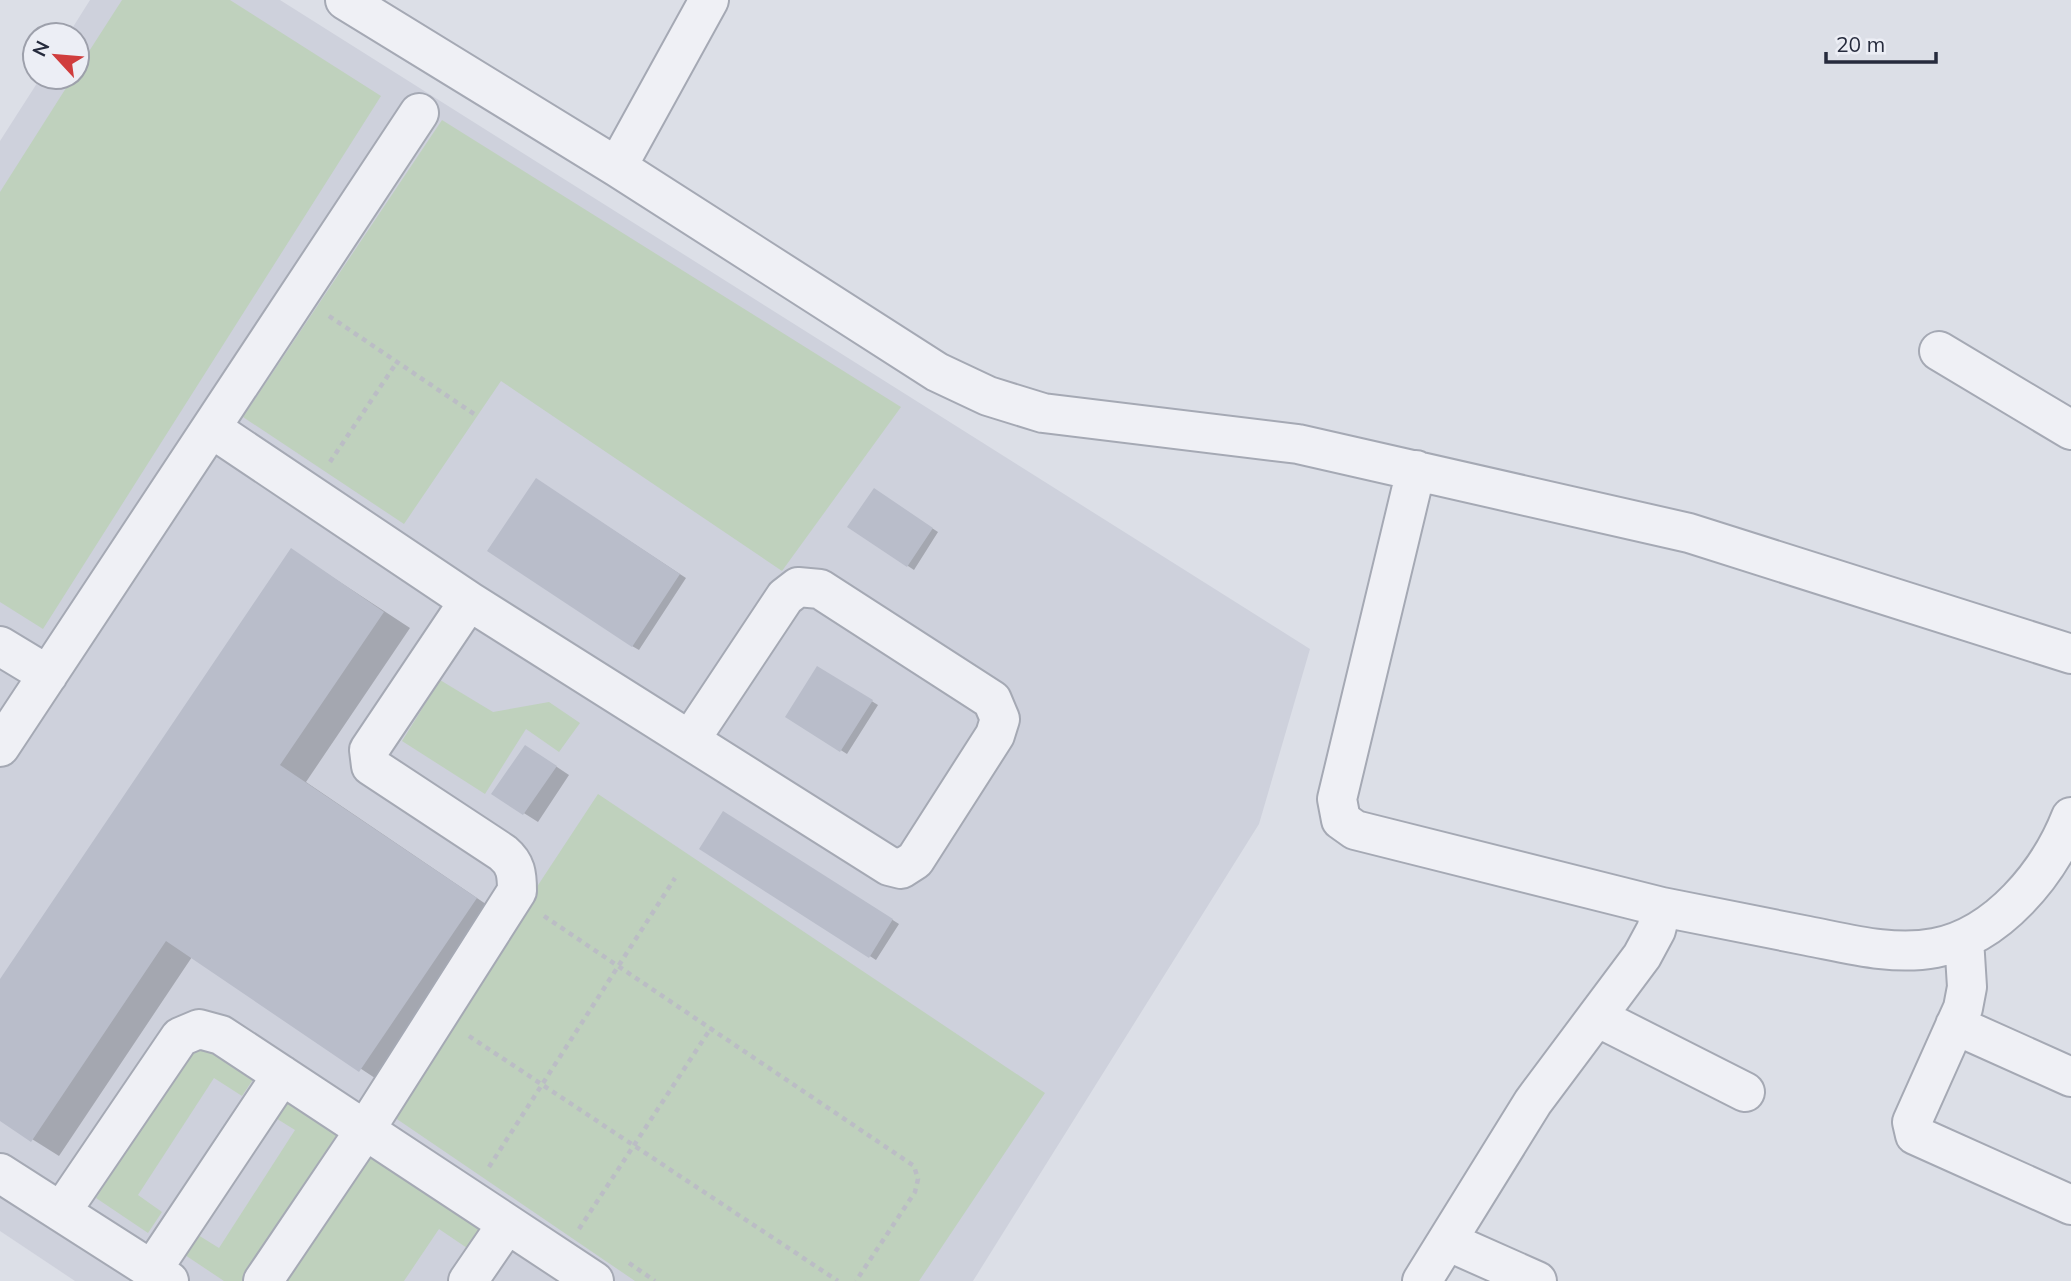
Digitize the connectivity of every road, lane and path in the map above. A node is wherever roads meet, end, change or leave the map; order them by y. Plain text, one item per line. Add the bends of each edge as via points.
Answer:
1 (345, 0) edge
2 (709, 0) edge
3 (419, 113) dead end
4 (617, 167) junction
5 (328, 316) dead end
6 (1938, 351) dead end
7 (397, 362) junction
8 (477, 416) dead end
9 (211, 428) junction
10 (2071, 430) edge
11 (1416, 470) junction
12 (324, 471) dead end
13 (469, 601) junction
14 (0, 646) edge
15 (2071, 654) edge
16 (48, 675) junction
17 (690, 740) junction
18 (0, 747) edge
19 (2071, 817) edge
20 (675, 878) dead end
21 (1662, 907) junction
22 (539, 913) dead end
23 (1964, 939) junction
24 (618, 966) junction
25 (1597, 1017) junction
26 (1955, 1025) junction
27 (711, 1028) junction
28 (468, 1035) dead end
29 (282, 1075) junction
30 (2071, 1077) edge
31 (542, 1084) junction
32 (1745, 1092) dead end
33 (365, 1130) junction
34 (634, 1145) junction
35 (488, 1168) dead end
36 (0, 1173) edge
37 (2071, 1205) edge
38 (61, 1212) junction
39 (507, 1224) junction
40 (578, 1229) dead end
41 (1447, 1241) junction
42 (161, 1276) edge
43 (263, 1281) edge
44 (468, 1281) edge
45 (594, 1281) edge
46 (838, 1281) edge
47 (856, 1281) edge
48 (1422, 1281) edge
49 (1536, 1281) edge

1 - 4 street
2 - 4 street
3 - 9 street
4 - 11 street via 937,372 988,396 1043,413 1298,444
5 - 7 path
6 - 10 street
7 - 8 path
7 - 12 path
9 - 13 street
9 - 16 street
11 - 15 street via 1689,533
11 - 21 street via 1338,799 1341,820 1355,830
13 - 17 street
13 - 33 street via 369,750 371,766 513,861 517,891
14 - 16 street
16 - 18 street
17 - 17 street via 889,866 901,869 915,860 995,735 1000,719 992,700 820,589 797,587 785,597
19 - 23 street via 2046,867 1986,926
20 - 24 path
21 - 23 street via 1878,949 1934,948
21 - 25 street via 1642,956
22 - 24 path
23 - 26 street via 1967,986
24 - 27 path
24 - 31 path
25 - 32 street
25 - 41 street via 1520,1122
26 - 30 street
26 - 37 street via 1912,1122 1915,1135
27 - 34 path
27 - 47 path via 914,1166 915,1192
28 - 31 path
29 - 33 street
29 - 38 street via 221,1035 199,1029 180,1037
29 - 42 street
31 - 34 path
31 - 35 path
33 - 39 street
33 - 43 street
34 - 40 path
34 - 46 path
36 - 38 street
38 - 42 street
39 - 44 street
39 - 45 street
41 - 48 street
41 - 49 street

